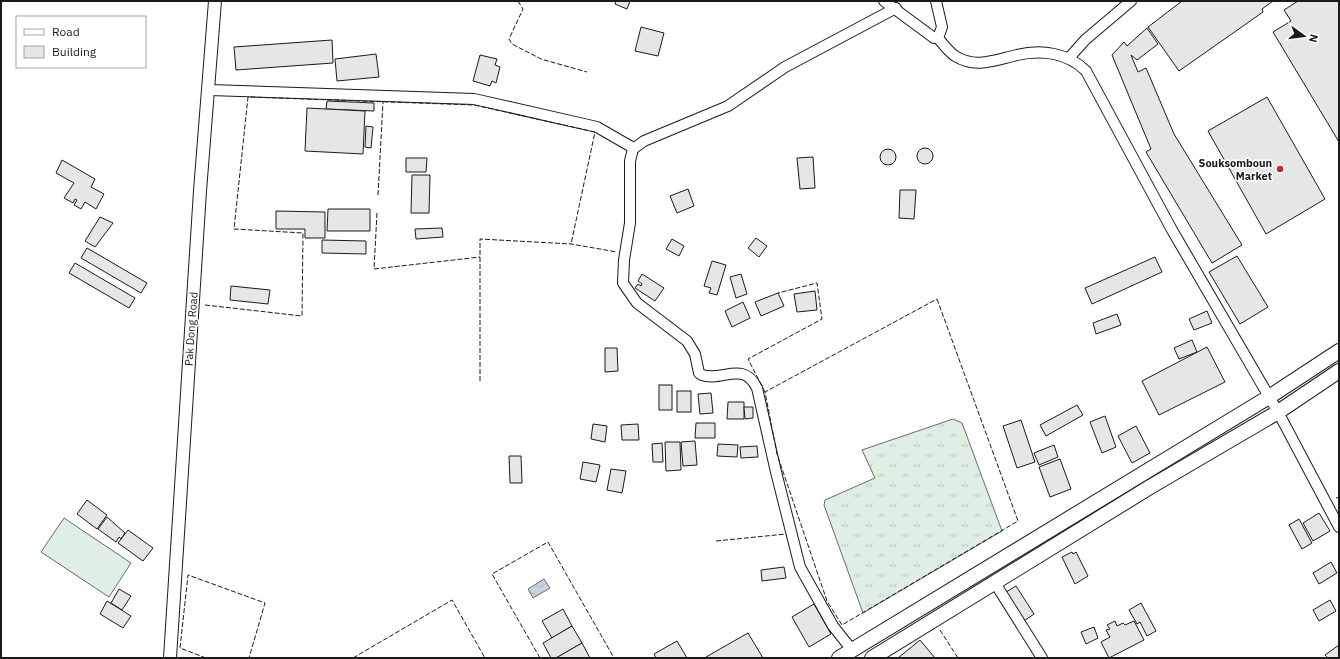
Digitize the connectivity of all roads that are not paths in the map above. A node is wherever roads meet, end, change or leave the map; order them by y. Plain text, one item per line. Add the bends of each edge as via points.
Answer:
1 (215, 1) edge
2 (884, 1) edge
3 (936, 1) edge
4 (1131, 1) edge
5 (896, 8) junction
6 (938, 38) junction
7 (1069, 58) junction
8 (209, 90) junction
9 (633, 150) junction
10 (1339, 351) edge
11 (1339, 371) edge
12 (1269, 397) junction
13 (1278, 412) junction
14 (1339, 527) edge
15 (995, 583) junction
16 (852, 650) junction
17 (170, 658) edge
18 (839, 658) edge
19 (872, 658) edge
20 (1042, 658) edge

1 - 8 street, Pak Dong Road
2 - 5 street
3 - 6 street via 942,27
4 - 7 street via 1085,40
5 - 6 street via 934,38
5 - 9 street via 785,67 728,106 644,141
6 - 7 street via 955,56 971,63 987,64 1019,54 1050,52
7 - 12 street via 1086,71 1172,230
8 - 9 street via 474,99 597,126 628,144
8 - 17 street, Pak Dong Road via 200,191
9 - 16 street via 630,161 630,223 623,283 637,303 687,341 695,354 699,373 736,373 753,381 757,388 800,567 833,626
10 - 12 main road
11 - 13 main road
12 - 13 street
12 - 16 main road
13 - 14 street
13 - 15 main road via 1150,487
15 - 19 main road
15 - 20 street
16 - 18 main road

